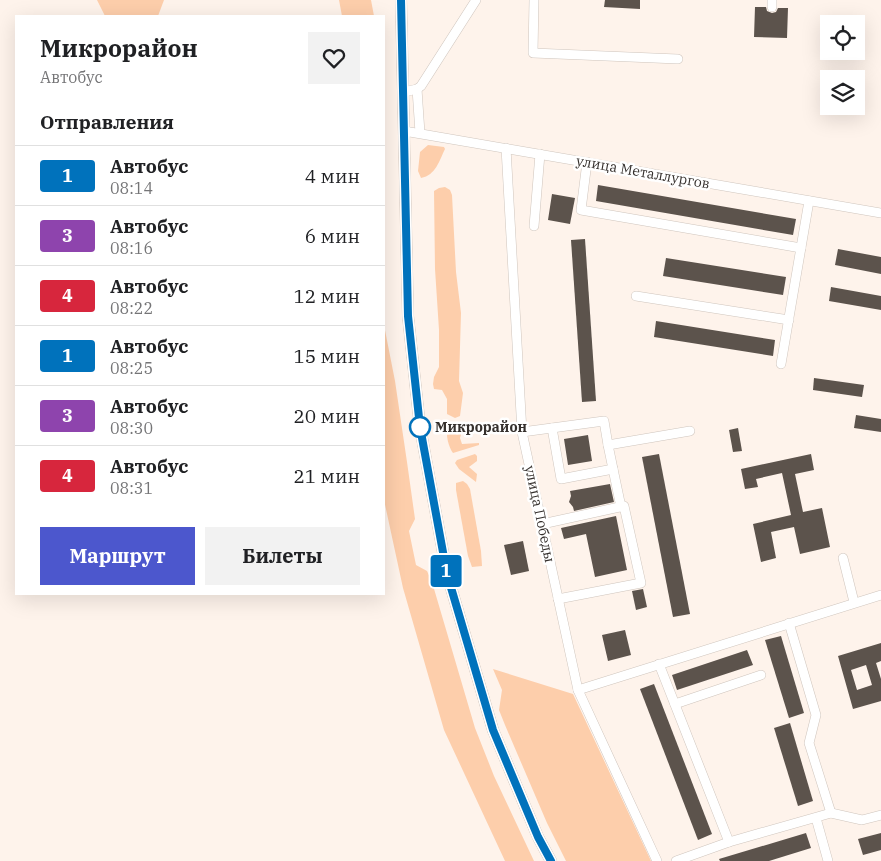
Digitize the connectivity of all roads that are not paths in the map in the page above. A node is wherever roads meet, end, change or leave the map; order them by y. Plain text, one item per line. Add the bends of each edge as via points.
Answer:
1 (401, 0) edge
2 (476, 0) edge
3 (534, 0) edge
4 (678, 60) dead end
5 (417, 89) junction
6 (404, 92) junction
7 (404, 131) junction
8 (420, 134) junction
9 (506, 148) junction
10 (540, 154) junction
11 (587, 162) junction
12 (809, 201) junction
13 (881, 213) edge
14 (534, 226) dead end
15 (801, 248) junction
16 (636, 296) dead end
17 (789, 320) junction
18 (782, 364) dead end
19 (552, 428) junction
20 (690, 431) dead end
21 (522, 432) junction
22 (608, 445) junction
23 (613, 468) junction
24 (621, 507) junction
25 (542, 524) junction
26 (843, 558) dead end
27 (881, 595) edge
28 (558, 599) junction
29 (854, 602) junction
30 (788, 623) junction
31 (659, 664) junction
32 (761, 675) dead end
33 (578, 690) junction
34 (675, 704) junction
35 (831, 813) junction
36 (881, 815) edge
37 (816, 818) junction
38 (729, 842) junction
39 (551, 861) edge
40 (657, 861) edge
41 (676, 861) edge
42 (828, 861) edge

1 - 6 main road
2 - 5 street
3 - 4 street via 533,53
5 - 6 street
5 - 8 street
6 - 7 main road
7 - 8 street, улица Металлургов
7 - 39 main road via 408,316 420,427 447,574 493,730
8 - 9 street, улица Металлургов
9 - 10 street, улица Металлургов
9 - 21 street, улица Победы
10 - 11 street, улица Металлургов
10 - 14 street
11 - 12 street, улица Металлургов
11 - 15 street via 581,210
12 - 13 street, улица Металлургов
12 - 15 street
15 - 17 street
16 - 17 street
17 - 18 street
19 - 21 street
19 - 22 street via 604,422
19 - 23 street via 561,478
20 - 22 street
21 - 25 street, улица Победы
22 - 23 street
23 - 24 street
24 - 25 street
24 - 28 street via 624,506 640,582
25 - 28 street, улица Победы
26 - 29 street
27 - 29 street
28 - 33 street, улица Победы
29 - 30 street
30 - 31 street
30 - 35 street via 816,715 809,743
31 - 33 street
31 - 34 street
32 - 34 street
33 - 40 street, улица Победы
34 - 38 street
35 - 36 street via 862,820
35 - 37 street
37 - 38 street
37 - 42 street
38 - 41 street

